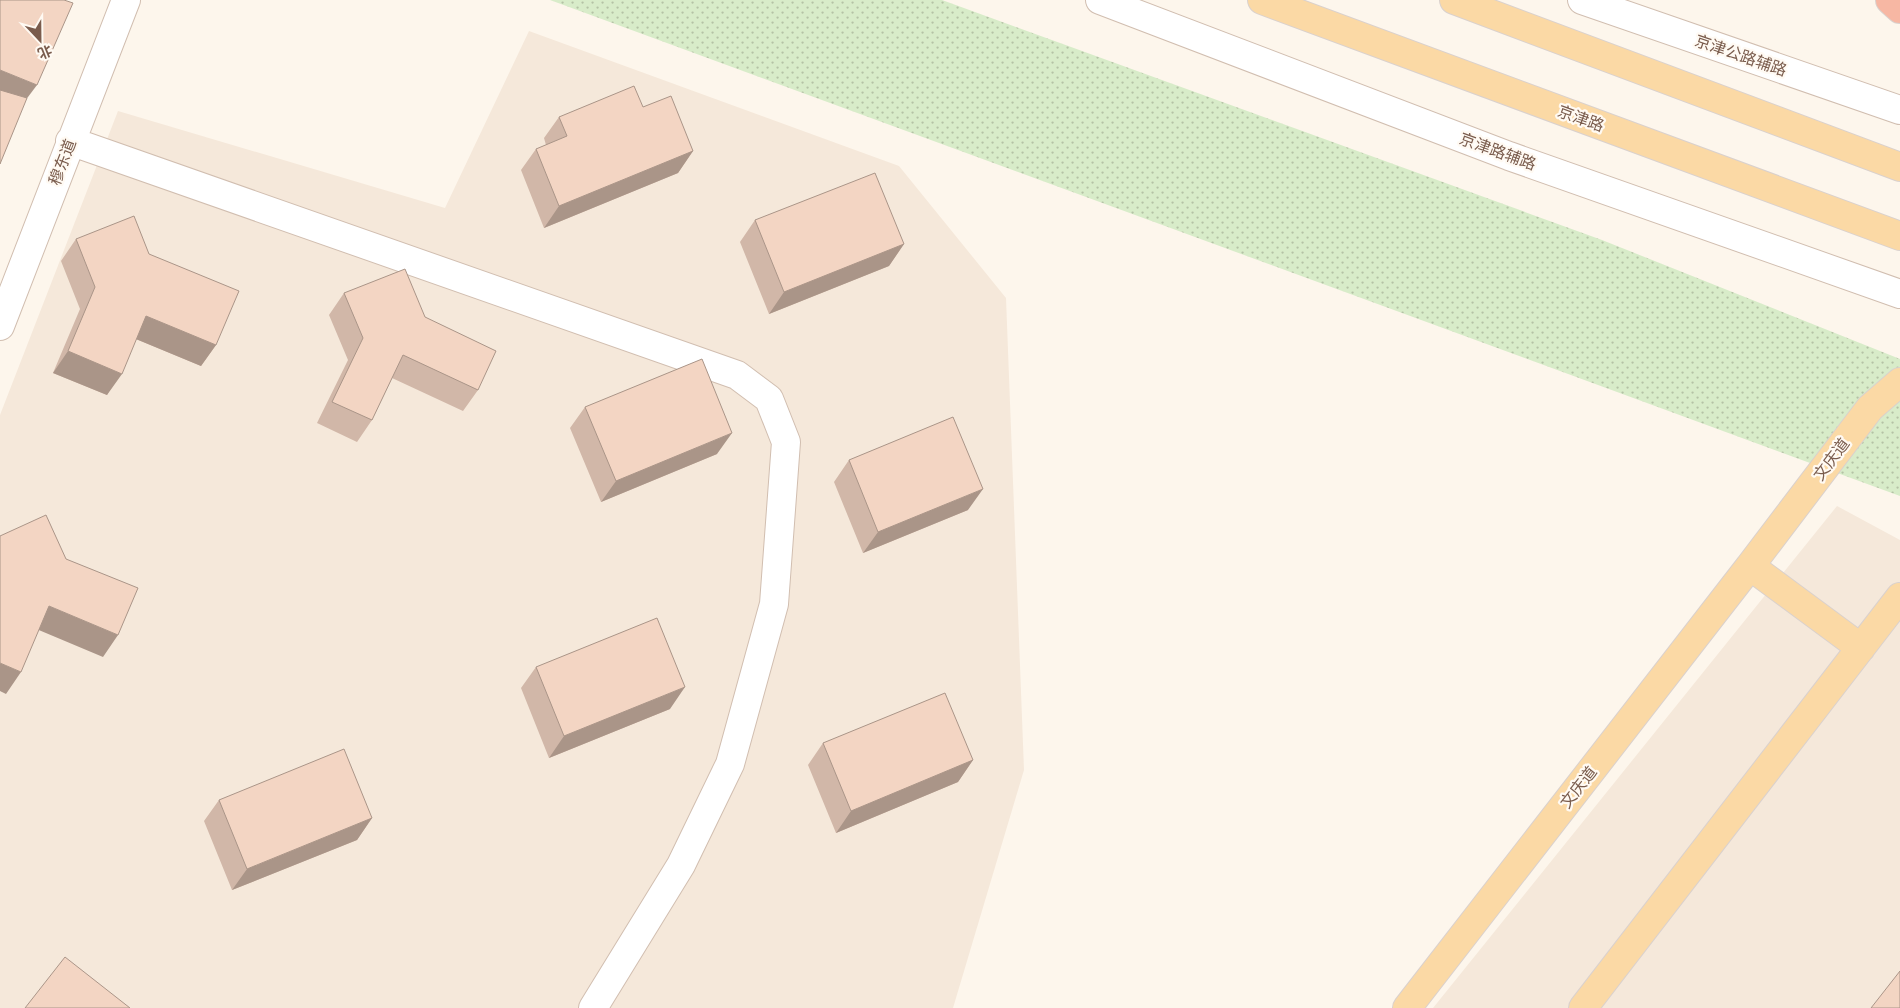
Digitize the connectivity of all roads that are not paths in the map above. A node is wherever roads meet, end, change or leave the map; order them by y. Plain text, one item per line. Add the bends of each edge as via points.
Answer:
1 (126, 0) edge
2 (1100, 0) edge
3 (1262, 0) edge
4 (1454, 0) edge
5 (1582, 0) edge
6 (1890, 0) edge
7 (1900, 9) edge
8 (1900, 110) edge
9 (70, 141) junction
10 (1900, 167) edge
11 (1900, 236) edge
12 (1900, 294) edge
13 (0, 326) edge
14 (1900, 382) edge
15 (1750, 566) junction
16 (1900, 598) edge
17 (1861, 648) junction
18 (593, 1008) edge
19 (1407, 1008) edge
20 (1583, 1008) edge

1 - 9 street, 穆东道
2 - 12 street, 京津路辅路 via 1510,156
3 - 11 main road, 京津路
4 - 10 main road
5 - 8 street, 京津公路辅路
6 - 7 highway
9 - 13 street, 穆东道
9 - 18 street via 737,375 768,399 786,442 774,604 730,764 682,865
14 - 15 main road, 文庆道 via 1870,408
15 - 17 main road
15 - 19 main road, 文庆道
16 - 17 main road
17 - 20 main road

